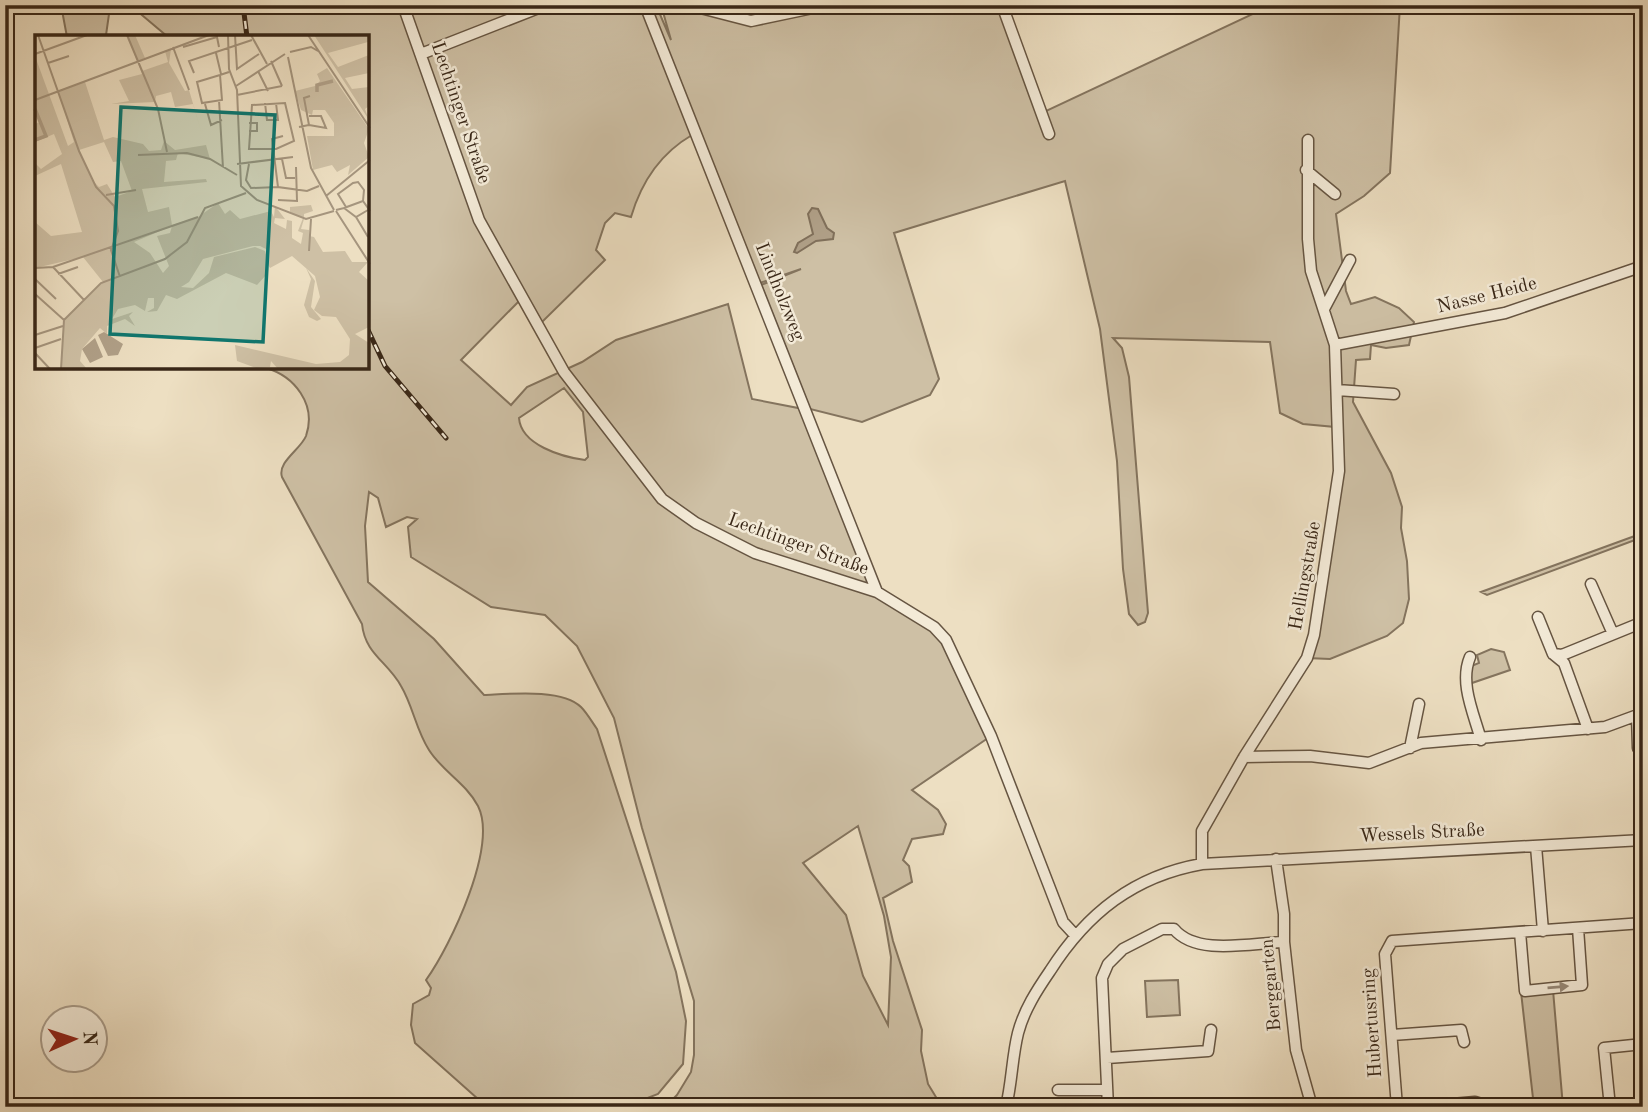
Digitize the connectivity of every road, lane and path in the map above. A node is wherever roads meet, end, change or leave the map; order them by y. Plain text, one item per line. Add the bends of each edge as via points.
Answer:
1 (403, 5) edge
2 (546, 5) edge
3 (645, 5) edge
4 (689, 5) edge
5 (827, 5) edge
6 (1002, 5) edge
7 (421, 54) junction
8 (1049, 134) dead end
9 (1308, 140) dead end
10 (1306, 170) junction
11 (1335, 194) dead end
12 (1350, 260) dead end
13 (1643, 266) edge
14 (1324, 309) junction
15 (1335, 345) junction
16 (1336, 390) junction
17 (1394, 394) dead end
18 (1591, 584) dead end
19 (877, 592) junction
20 (1538, 617) dead end
21 (1643, 622) edge
22 (1613, 634) junction
23 (1553, 654) junction
24 (1470, 657) dead end
25 (1419, 704) dead end
26 (1640, 714) edge
27 (1588, 729) junction
28 (1481, 740) junction
29 (1410, 748) junction
30 (1638, 748) dead end
31 (1244, 757) junction
32 (1643, 840) edge
33 (1536, 846) junction
34 (1276, 859) junction
35 (1202, 864) junction
36 (1643, 923) edge
37 (1578, 928) junction
38 (1543, 931) junction
39 (1520, 932) junction
40 (1075, 936) junction
41 (1284, 942) junction
42 (1211, 1030) dead end
43 (1392, 1035) junction
44 (1464, 1042) dead end
45 (1643, 1044) edge
46 (1107, 1058) junction
47 (1058, 1090) dead end
48 (1106, 1090) junction
49 (1006, 1107) edge
50 (1108, 1107) edge
51 (1312, 1107) edge
52 (1397, 1107) edge
53 (1419, 1107) edge
54 (1491, 1107) edge
55 (1610, 1107) edge

1 - 7 street, Lechtinger Straße
2 - 7 street
3 - 19 street, Lindholzweg
4 - 5 street via 751,20
6 - 8 street
7 - 19 street, Lechtinger Straße via 491,246 564,372 662,499 723,539
9 - 10 street, Hellingstraße
10 - 11 street
10 - 14 street, Hellingstraße via 1311,271
12 - 14 street
13 - 15 street, Nasse Heide via 1504,313
14 - 15 street, Hellingstraße
15 - 16 street, Hellingstraße
16 - 17 street
16 - 31 street, Hellingstraße via 1338,494 1314,635 1307,658
18 - 22 street
19 - 40 street, Lechtinger Straße via 934,627 955,655 1063,922
20 - 23 street
21 - 22 street
22 - 23 street via 1562,655
23 - 27 street via 1564,663
24 - 28 street via 1466,685
25 - 29 street
26 - 27 street
26 - 30 street
27 - 28 street
28 - 29 street via 1421,743
29 - 31 street via 1369,763 1310,756
31 - 35 street, Hellingstraße via 1202,831
32 - 33 street, Wessels Straße
33 - 34 street, Wessels Straße
33 - 38 street
34 - 35 street, Wessels Straße
34 - 41 street, Berggarten
35 - 40 street, Wessels Straße via 1156,875 1120,894
36 - 37 street, Hubertusring
37 - 38 street, Hubertusring
39 -> 37 street via 1525,990 1581,985
38 - 39 street, Hubertusring
39 - 43 street, Hubertusring via 1392,941 1385,954
40 - 49 street, Wessels Straße via 1025,1013
41 - 46 street via 1204,947 1184,941 1174,929 1162,929 1123,949 1102,978
41 - 51 street, Berggarten via 1296,1050
42 - 46 street via 1208,1051
43 - 44 street via 1461,1030
43 - 52 street, Hubertusring
45 - 55 street via 1604,1048
46 - 48 street
47 - 48 street
48 - 50 street
53 - 54 street via 1475,1102

